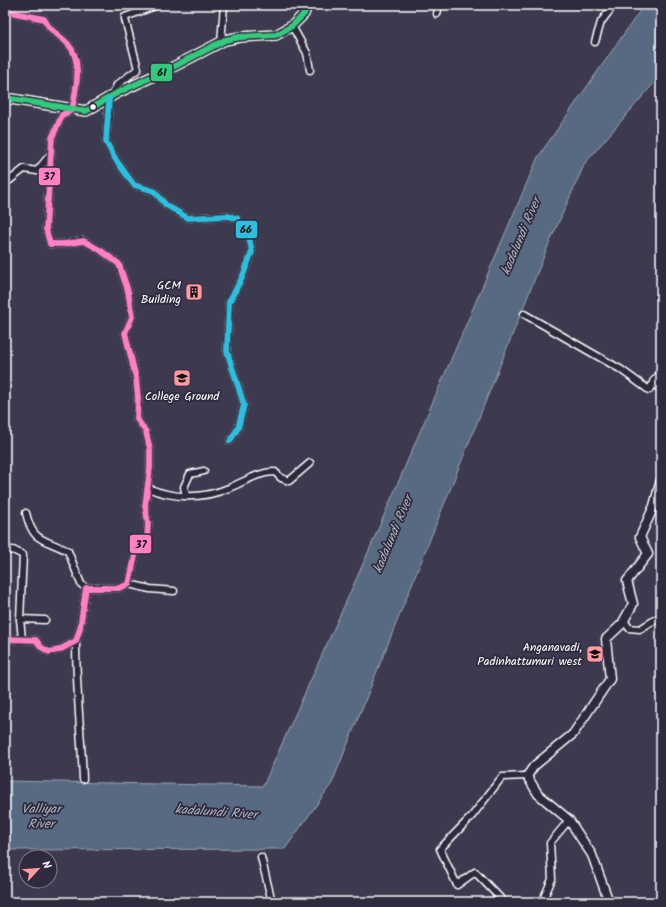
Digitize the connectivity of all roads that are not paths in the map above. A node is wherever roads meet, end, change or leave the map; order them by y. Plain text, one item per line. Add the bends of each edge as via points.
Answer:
1 (158, 5) edge
2 (224, 5) edge
3 (307, 5) edge
4 (439, 5) edge
5 (614, 5) edge
6 (5, 11) edge
7 (437, 14) dead end
8 (292, 26) junction
9 (221, 42) junction
10 (595, 42) dead end
11 (310, 70) dead end
12 (5, 98) edge
13 (110, 98) junction
14 (72, 110) junction
15 (50, 155) junction
16 (5, 184) edge
17 (524, 314) dead end
18 (661, 374) edge
19 (654, 382) junction
20 (661, 388) edge
21 (230, 441) dead end
22 (310, 463) dead end
23 (204, 471) dead end
24 (661, 480) edge
25 (148, 488) junction
26 (186, 496) junction
27 (26, 513) dead end
28 (5, 551) edge
29 (128, 584) junction
30 (86, 588) junction
31 (174, 590) dead end
32 (661, 616) edge
33 (20, 619) junction
34 (45, 620) dead end
35 (624, 620) junction
36 (5, 639) edge
37 (22, 639) junction
38 (76, 641) junction
39 (527, 776) junction
40 (83, 779) dead end
41 (569, 820) junction
42 (262, 857) dead end
43 (272, 902) edge
44 (504, 902) edge
45 (542, 902) edge
46 (609, 902) edge

1 - 13 street via 126,17 138,69 117,84
2 - 9 street
3 - 8 main road via 304,14
4 - 7 street
5 - 10 street via 601,22
6 - 14 street via 44,19 50,30 74,52 77,71
8 - 9 main road via 276,34 240,37
8 - 11 street via 307,53
9 - 13 main road
12 - 14 main road
13 - 14 main road via 86,111
13 - 21 street via 106,142 134,185 154,191 166,205 188,218 237,218 248,232 252,252 229,302 227,319 227,351 244,405 238,428
14 - 15 street via 62,115 52,138
15 - 16 street via 37,171 24,169
15 - 25 street via 46,229 50,244 84,241 100,250 118,264 128,291 132,317 125,333 136,378 137,419 146,432 150,450
17 - 19 street via 620,369 649,390
18 - 19 main road
19 - 20 main road
22 - 26 street via 289,481 275,472 266,472 216,493 201,497
23 - 26 street via 190,474 184,487
24 - 35 main road via 654,506 640,537 648,554 627,581 633,604
25 - 26 street via 163,495
25 - 29 street via 145,506 148,523 147,541 141,544 135,556
27 - 30 street via 34,535 68,551 81,584
28 - 33 street via 13,550 23,555
29 - 30 street via 119,588
29 - 31 street via 150,589
30 - 38 street
32 - 35 street via 640,629 629,628
33 - 34 street
33 - 37 street
35 - 39 main road via 606,640 610,679 573,734 534,766
36 - 37 street
37 - 38 street via 36,640 48,652 59,650
38 - 40 street via 76,695 80,714
39 - 41 main road via 538,794
39 - 44 street via 502,777 472,816 440,849 457,885 475,872
41 - 45 street via 550,843 552,879
41 - 46 main road via 592,855
42 - 43 street

